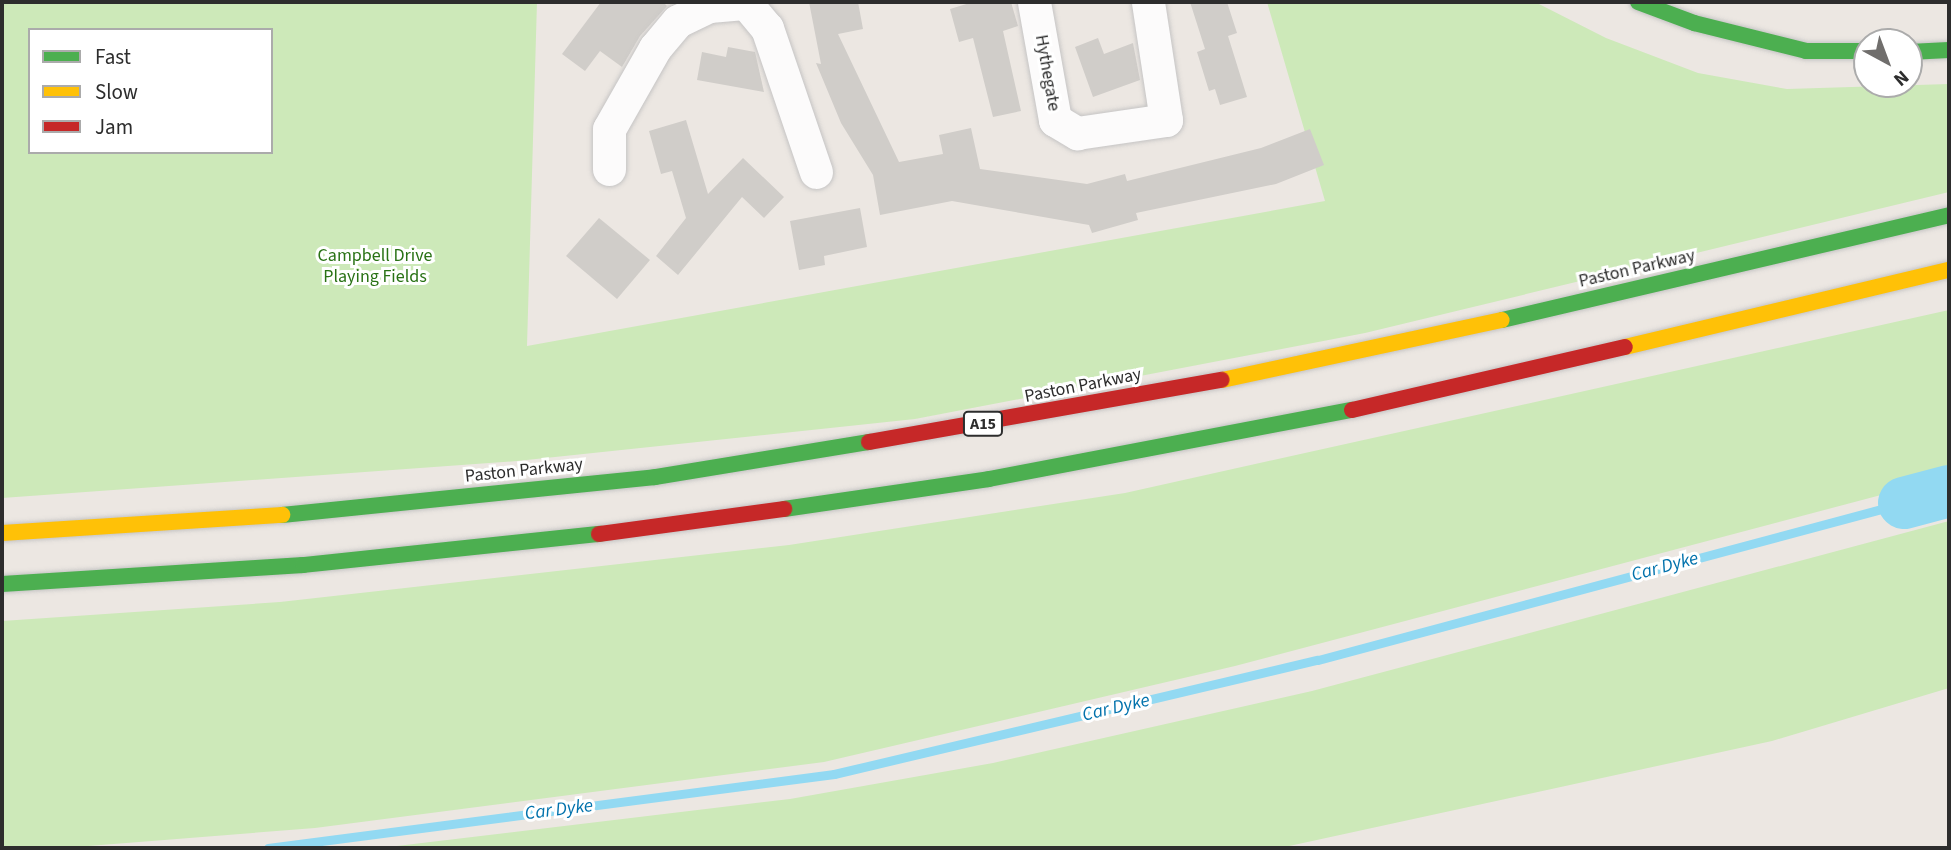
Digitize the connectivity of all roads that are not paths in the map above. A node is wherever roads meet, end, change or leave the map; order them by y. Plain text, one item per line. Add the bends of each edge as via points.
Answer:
1 (744, 2) edge
2 (1034, 2) edge
3 (1148, 2) edge
4 (1637, 2) edge
5 (1949, 50) edge
6 (1853, 51) edge
7 (1923, 51) edge
8 (609, 169) dead end
9 (816, 172) dead end
10 (1949, 215) edge
11 (1949, 270) edge
12 (2, 533) edge
13 (2, 584) edge

1 - 8 street via 709,6 689,16 655,48 609,129
1 - 9 street via 767,28
2 - 3 street, Hythegate via 1055,120 1077,133 1166,120
4 - 6 main road via 1694,23 1806,51
5 - 7 main road
10 - 12 main road, Paston Parkway / A15 via 1359,354 995,422 655,477 286,514
11 - 13 main road via 1364,408 989,479 666,527 303,565

